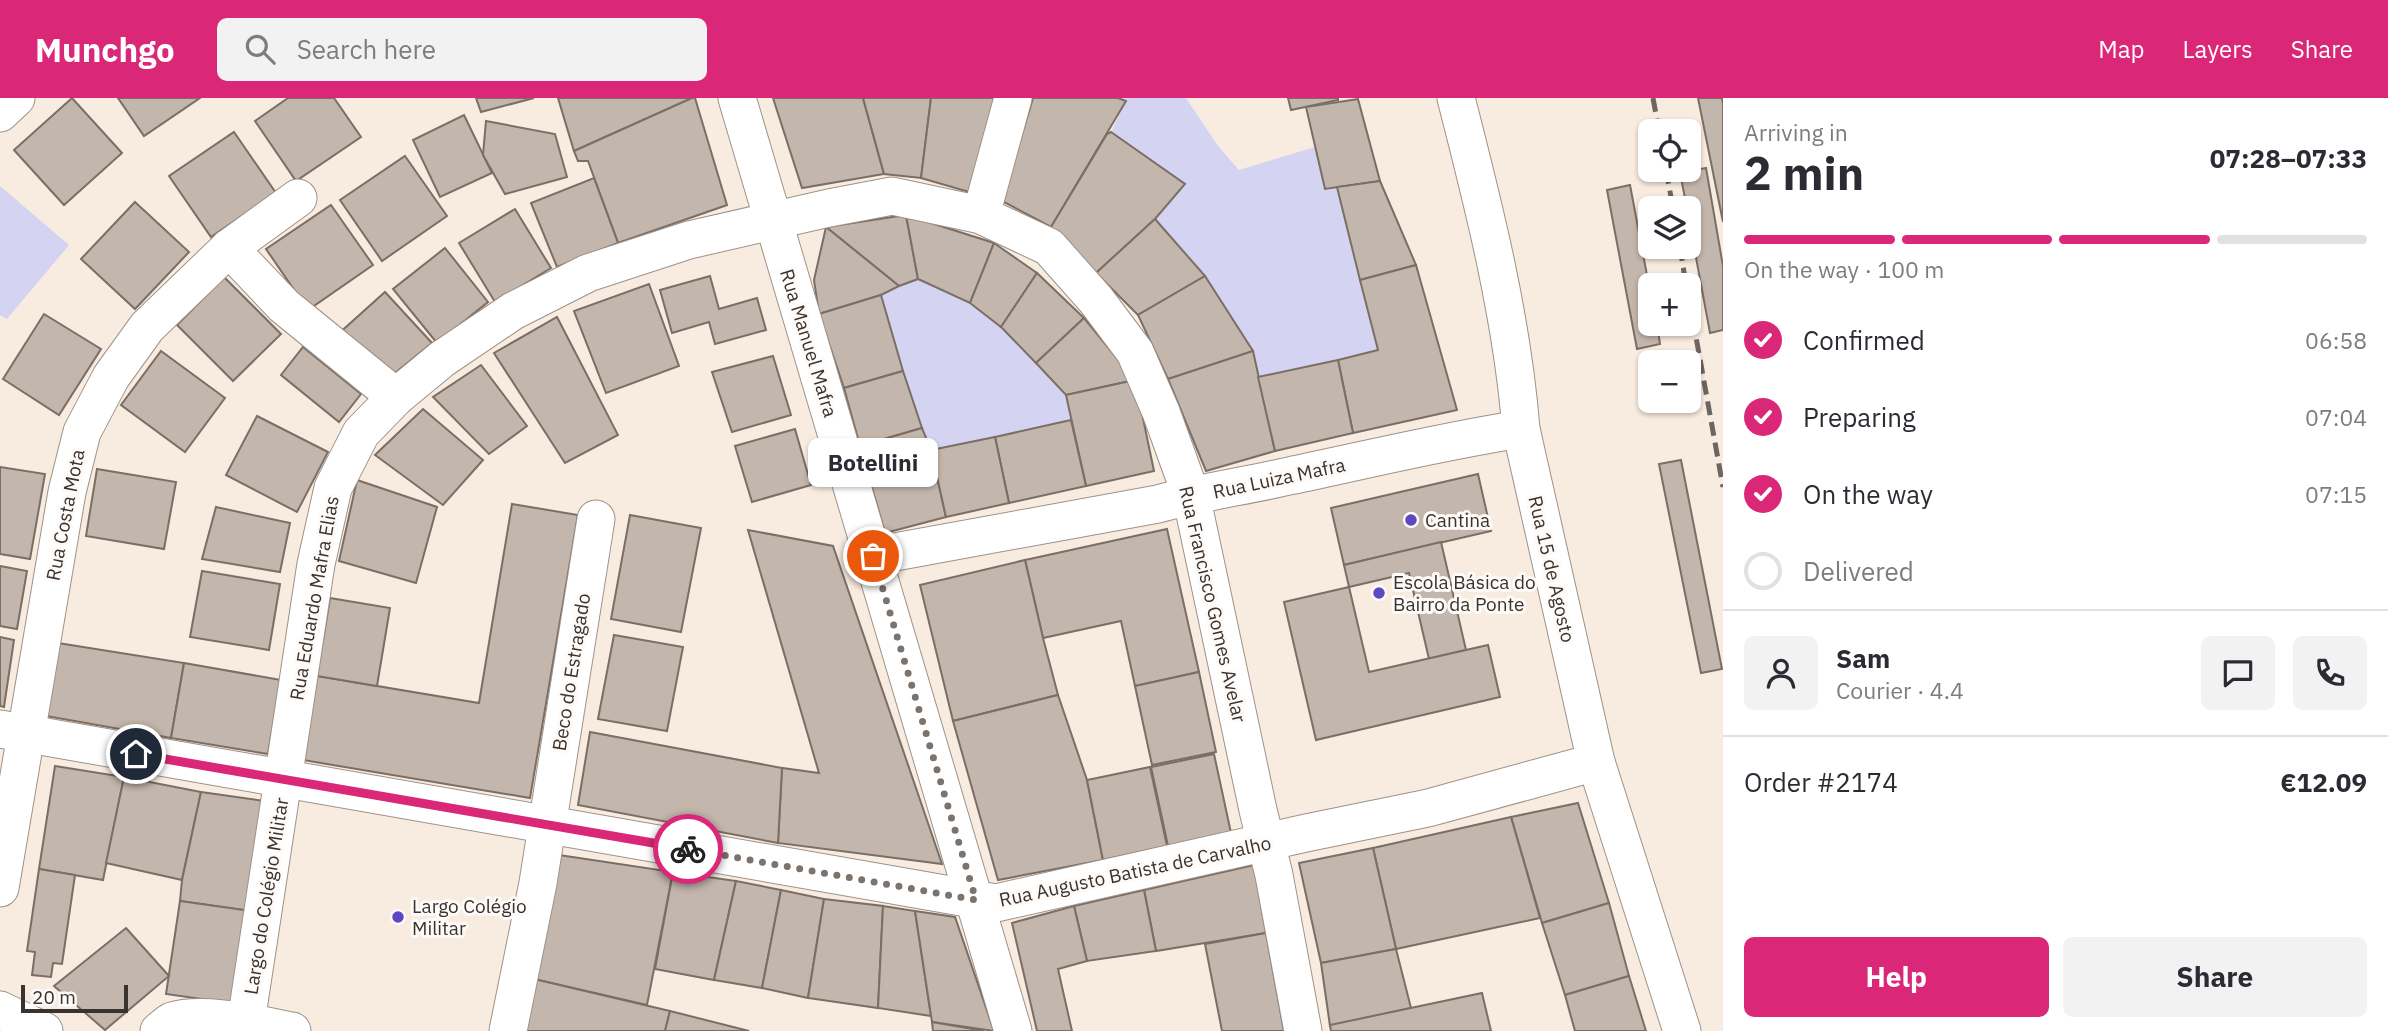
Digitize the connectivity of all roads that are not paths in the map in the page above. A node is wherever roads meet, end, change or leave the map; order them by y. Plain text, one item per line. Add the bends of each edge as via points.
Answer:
1 (16, 98) edge
2 (737, 98) edge
3 (1013, 98) edge
4 (1456, 98) edge
5 (0, 113) edge
6 (299, 198) dead end
7 (981, 215) junction
8 (772, 221) junction
9 (229, 248) junction
10 (396, 397) junction
11 (1521, 429) junction
12 (1191, 495) junction
13 (596, 519) dead end
14 (873, 556) junction
15 (14, 731) edge
16 (1596, 762) junction
17 (285, 779) junction
18 (546, 824) junction
19 (1267, 842) junction
20 (0, 888) edge
21 (976, 900) junction
22 (0, 1010) edge
23 (246, 1022) junction
24 (44, 1031) edge
25 (159, 1031) edge
26 (292, 1031) edge
27 (508, 1031) edge
28 (1013, 1031) edge
29 (1303, 1031) edge
30 (1682, 1031) edge

1 - 5 street
2 - 8 street, Rua Manuel Mafra
3 - 7 street
4 - 11 street, Rua 15 de Agosto via 1486,213 1517,382
6 - 9 street, Rua Costa Mota
7 - 8 street, Rua Francisco Gomes Avelar via 892,196
7 - 12 street, Rua Francisco Gomes Avelar via 1049,247 1135,352
8 - 10 street, Rua Eduardo Mafra Elias via 689,240 588,273 513,311
8 - 14 street, Rua Manuel Mafra
9 - 10 street via 284,306
9 - 15 street, Rua Costa Mota via 147,327 111,376 82,432
10 - 17 street, Rua Eduardo Mafra Elias via 361,433 332,488 316,564
11 - 12 street, Rua Luiza Mafra
11 - 16 street, Rua 15 de Agosto
12 - 14 street, Rua Luiza Mafra
12 - 19 street, Rua Francisco Gomes Avelar
13 - 18 street, Beco do Estragado
14 - 21 street, Rua Manuel Mafra
15 - 17 street
15 - 20 street, Rua Costa Mota
16 - 19 street, Rua Augusto Batista de Carvalho via 1428,808
16 - 30 street, Rua 15 de Agosto
17 - 18 street, Largo do Colégio Militar
17 - 23 street, Largo do Colégio Militar
18 - 21 street, Rua Augusto Batista de Carvalho
18 - 27 street
19 - 21 street, Rua Augusto Batista de Carvalho via 1042,894 996,903
19 - 29 street, Rua Francisco Gomes Avelar
21 - 28 street, Rua Manuel Mafra
22 - 24 street
23 - 25 street via 170,1021
23 - 26 street, Largo do Colégio Militar

